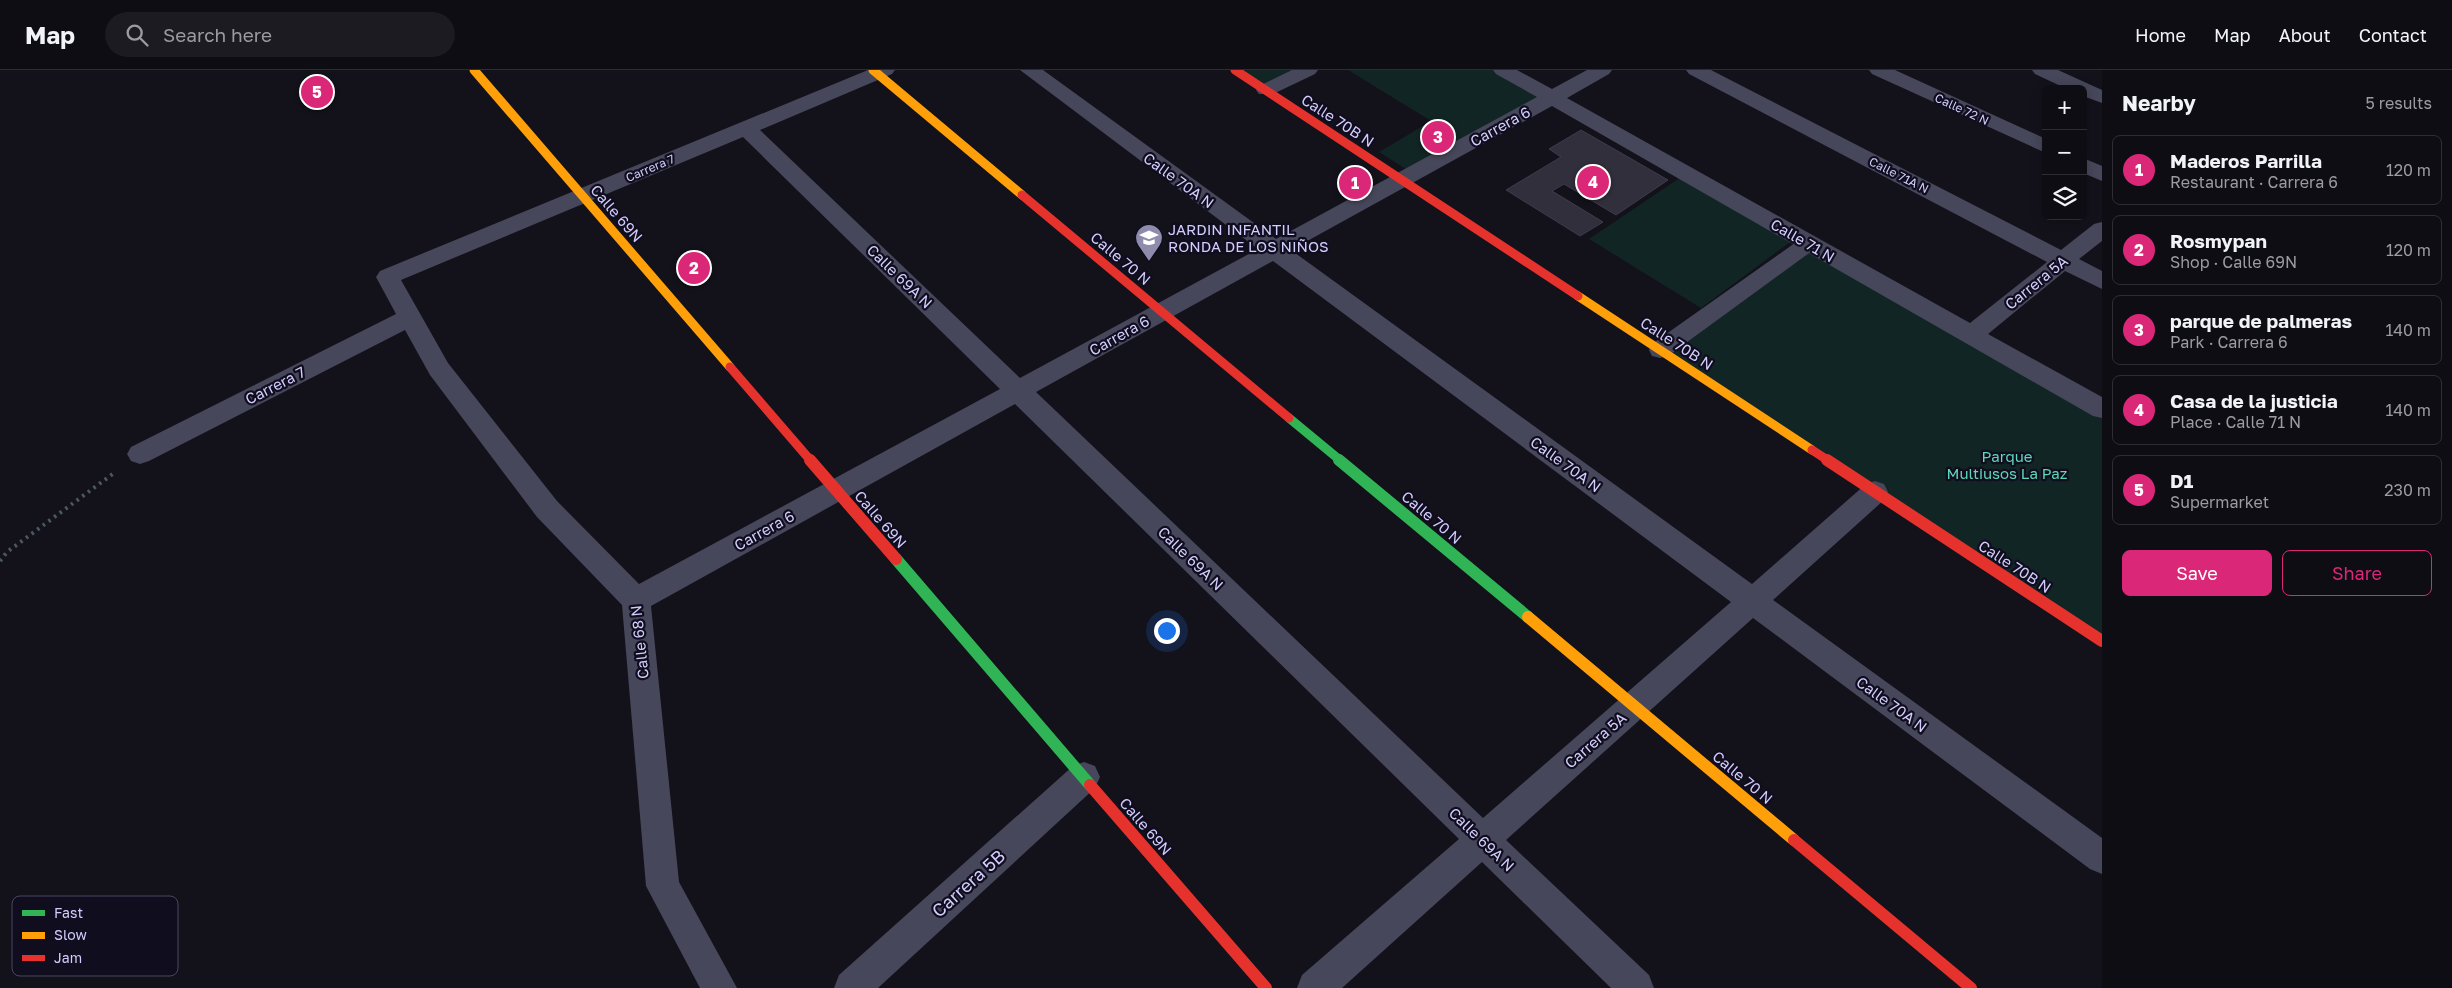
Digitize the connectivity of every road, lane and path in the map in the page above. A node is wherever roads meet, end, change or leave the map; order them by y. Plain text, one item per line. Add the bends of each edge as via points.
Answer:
1 (474, 70) edge
2 (1030, 70) edge
3 (1235, 70) edge
4 (1308, 70) edge
5 (1503, 70) edge
6 (1602, 70) edge
7 (1696, 70) edge
8 (1879, 70) edge
9 (2042, 70) edge
10 (878, 71) edge
11 (1266, 90) junction
12 (2102, 97) edge
13 (1552, 98) junction
14 (746, 128) junction
15 (2042, 145) edge
16 (2087, 167) edge
17 (2102, 174) edge
18 (1402, 180) junction
19 (583, 196) junction
20 (2102, 229) edge
21 (1808, 243) junction
22 (1275, 250) junction
23 (2063, 260) junction
24 (388, 277) joint
25 (2102, 281) edge
26 (1162, 311) junction
27 (410, 317) junction
28 (1971, 335) junction
29 (1660, 350) junction
30 (1018, 390) junction
31 (2102, 409) edge
32 (140, 454) joint
33 (836, 490) junction
34 (1875, 492) junction
35 (0, 561) edge
36 (636, 600) junction
37 (1751, 600) junction
38 (2102, 641) edge
39 (1633, 705) junction
40 (1084, 777) junction
41 (1482, 839) junction
42 (2102, 858) edge
43 (719, 988) edge
44 (852, 988) edge
45 (1266, 988) edge
46 (1314, 988) edge
47 (1636, 988) edge
48 (1971, 988) edge

1 - 19 street, Calle 69N
2 - 22 street, Calle 70A N
3 - 11 street, Calle 70B N
4 - 11 street
5 - 13 street, Calle 71 N
6 - 13 street, Carrera 6
7 - 23 street, Calle 71A N
8 - 15 street, Calle 72 N
9 - 12 street
10 - 14 street, Carrera 7
10 - 26 street, Calle 70 N
11 - 18 street, Calle 70B N
13 - 18 street, Carrera 6
13 - 21 street, Calle 71 N
14 - 19 street, Carrera 7
14 - 30 street, Calle 69A N
16 - 17 street
18 - 22 street, Carrera 6
18 - 29 street, Calle 70B N
19 - 24 street, Carrera 7
19 - 33 street, Calle 69N
20 - 23 street, Carrera 5A
21 - 28 street, Calle 71 N
21 - 29 lane
22 - 26 street, Carrera 6
22 - 37 street, Calle 70A N
23 - 25 street, Calle 71A N
23 - 28 street, Carrera 5A
24 - 27 street, Calle 68 N
26 - 30 street, Carrera 6
26 - 39 street, Calle 70 N
27 - 32 street, Carrera 7
27 - 36 street, Calle 68 N via 439,369 547,509
28 - 31 street, Calle 71 N
29 - 34 street, Calle 70B N
30 - 33 street, Carrera 6
30 - 41 street, Calle 69A N
32 - 35 path via 7,552
33 - 36 street, Carrera 6
33 - 40 street, Calle 69N
34 - 37 street, Carrera 5A
34 - 38 street, Calle 70B N
36 - 43 street, Calle 68 N via 663,886
37 - 39 street, Carrera 5A
37 - 42 street, Calle 70A N
39 - 41 street, Carrera 5A
39 - 48 street, Calle 70 N
40 - 44 street, Carrera 5B
40 - 45 street, Calle 69N
41 - 46 street, Carrera 5A
41 - 47 street, Calle 69A N

